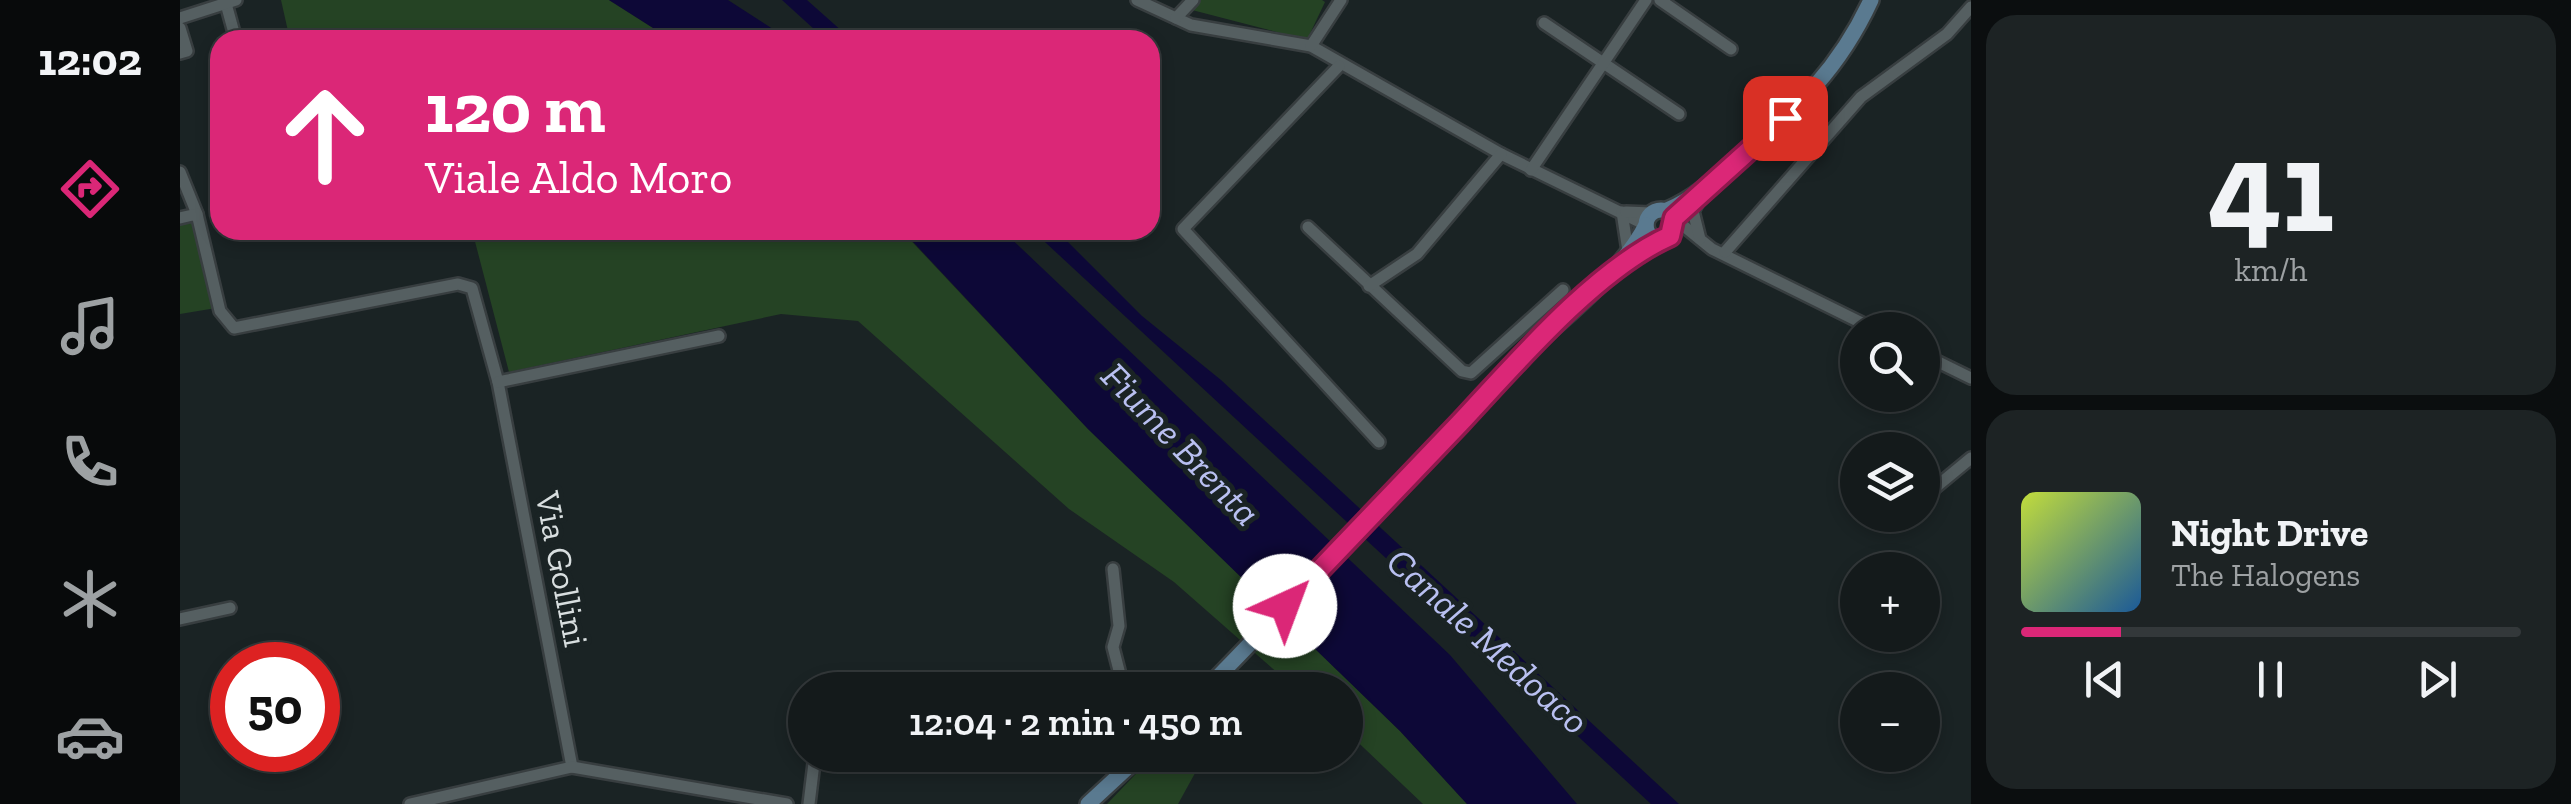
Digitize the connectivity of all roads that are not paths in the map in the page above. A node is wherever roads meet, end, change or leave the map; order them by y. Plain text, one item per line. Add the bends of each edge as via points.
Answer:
1 (1137, 0) edge
2 (1192, 0) edge
3 (1341, 0) edge
4 (1646, 0) edge
5 (1660, 0) edge
6 (1871, 0) edge
7 (229, 1) edge
8 (1971, 7) edge
9 (180, 18) edge
10 (1176, 18) junction
11 (1544, 24) dead end
12 (180, 28) edge
13 (234, 30) edge
14 (1311, 46) junction
15 (1731, 49) dead end
16 (180, 53) edge
17 (1605, 64) junction
18 (1340, 66) junction
19 (1679, 114) dead end
20 (1502, 154) junction
21 (1531, 170) junction
22 (180, 172) edge
23 (1718, 176) junction
24 (1701, 197) junction
25 (1622, 212) junction
26 (197, 214) junction
27 (180, 218) edge
28 (1664, 220) junction
29 (1308, 227) dead end
30 (1698, 239) junction
31 (1628, 251) junction
32 (1725, 252) junction
33 (1370, 286) junction
34 (1597, 286) junction
35 (1563, 290) dead end
36 (1841, 312) edge
37 (719, 336) dead end
38 (1940, 363) edge
39 (1971, 378) edge
40 (498, 382) junction
41 (1379, 442) dead end
42 (1971, 458) edge
43 (1940, 485) edge
44 (1113, 569) dead end
45 (230, 608) dead end
46 (180, 619) edge
47 (1119, 672) edge
48 (1222, 672) edge
49 (572, 767) junction
50 (813, 772) edge
51 (1121, 772) edge
52 (475, 788) junction
53 (773, 803) edge
54 (410, 804) edge
55 (480, 804) edge
56 (787, 804) edge
57 (810, 804) edge
58 (1088, 804) edge

1 - 10 street
2 - 10 street
3 - 14 street
4 - 17 street
5 - 15 street
6 - 23 main road via 1836,64 1807,99
7 - 9 street
7 - 13 street
8 - 32 street via 1948,34 1861,97
10 - 14 street
11 - 17 street
12 - 16 street via 187,51
14 - 18 street
17 - 19 street
17 - 21 street
18 - 20 street
18 - 41 street via 1182,228
20 - 21 street
20 - 33 street via 1416,254
21 - 25 street
22 - 26 street
23 - 24 main road
23 - 28 main road
24 - 28 main road
24 - 30 street via 1693,222
25 - 28 street
25 - 31 street
26 - 27 street
26 - 40 street, Via Gollini via 220,311 234,328 458,284 477,296
28 - 30 street
28 - 31 main road
28 - 34 main road via 1658,240
29 - 33 street
30 - 32 street
31 - 34 main road
32 - 36 street
33 - 35 street via 1471,374
34 - 48 main road
37 - 40 street
38 - 39 street
40 - 49 street, Via Gollini
42 - 43 street
44 - 47 street
45 - 46 street
49 - 52 street
49 - 53 street
50 - 57 street
51 - 58 main road
52 - 54 street
52 - 55 street
53 - 56 street

